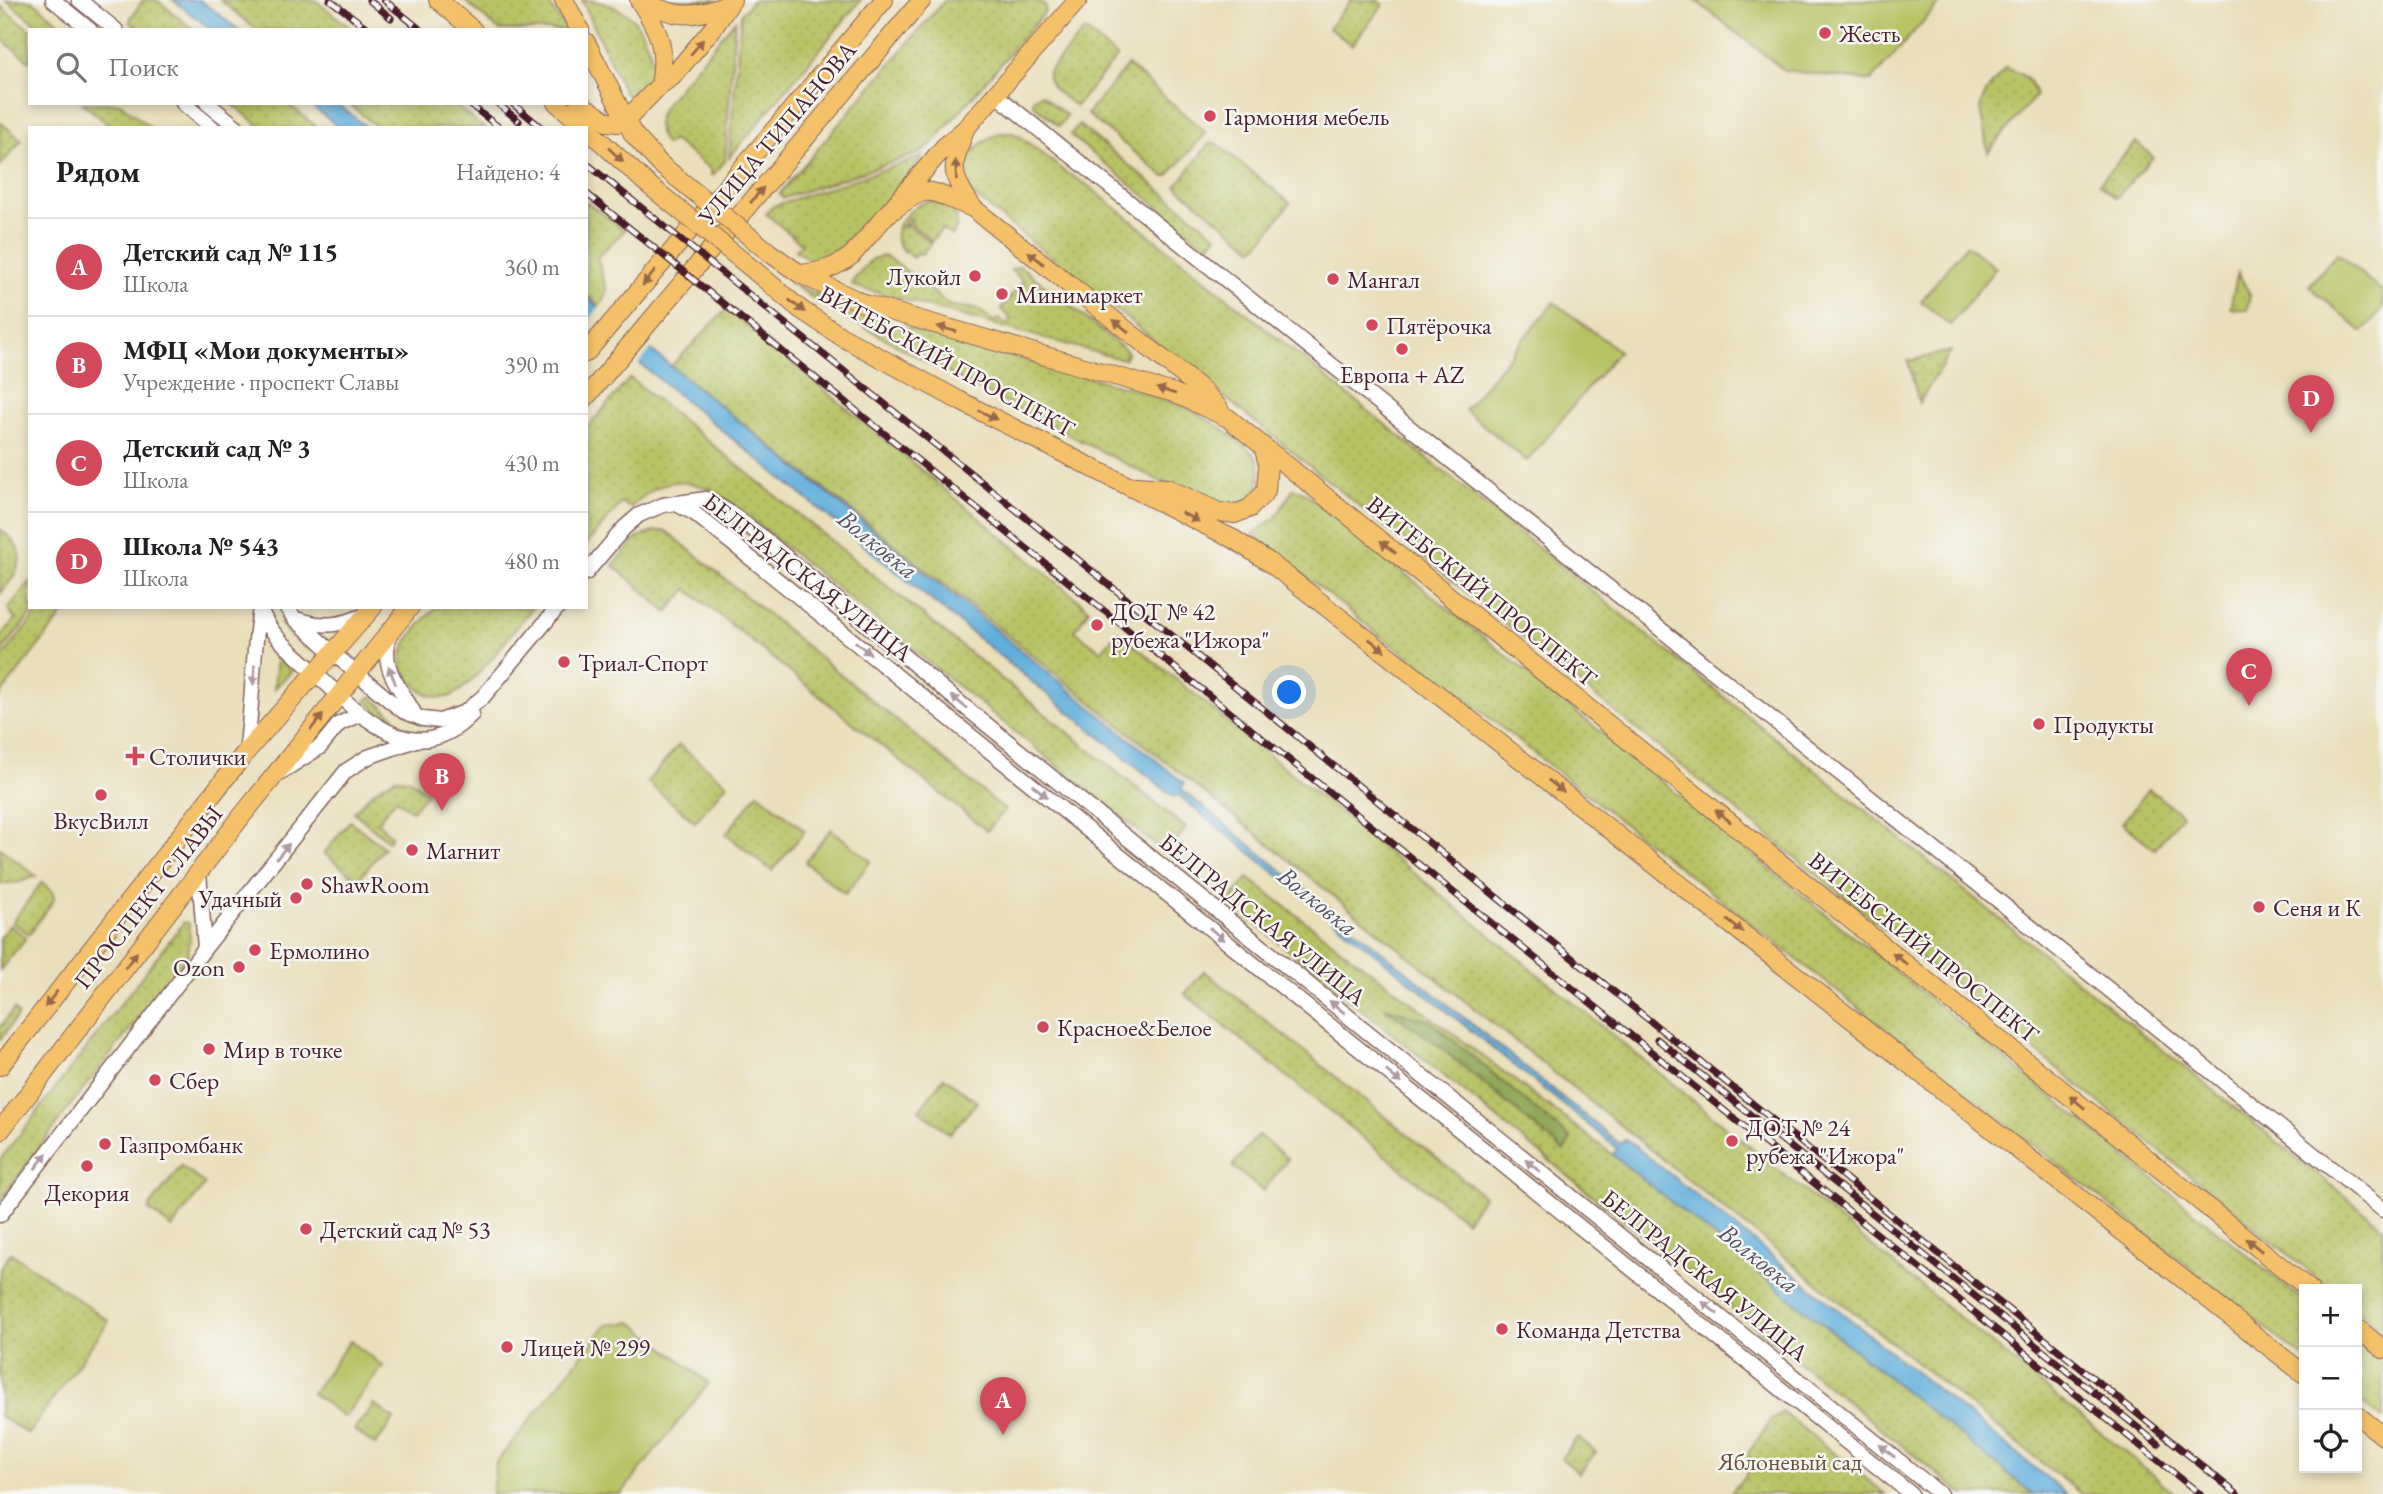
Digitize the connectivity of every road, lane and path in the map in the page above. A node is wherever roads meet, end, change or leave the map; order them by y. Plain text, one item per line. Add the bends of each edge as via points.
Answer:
1 (53, 0) edge
2 (79, 0) edge
3 (438, 0) edge
4 (564, 0) edge
5 (639, 0) edge
6 (884, 0) edge
7 (922, 0) edge
8 (1078, 0) edge
9 (730, 2) edge
10 (88, 28) edge
11 (114, 28) edge
12 (471, 28) edge
13 (579, 28) edge
14 (588, 46) edge
15 (660, 85) junction
16 (996, 95) junction
17 (185, 105) edge
18 (209, 105) edge
19 (559, 105) edge
20 (582, 105) edge
21 (625, 120) junction
22 (211, 126) edge
23 (236, 126) edge
24 (584, 126) edge
25 (588, 130) edge
26 (965, 130) junction
27 (973, 208) junction
28 (888, 214) junction
29 (800, 274) junction
30 (589, 351) edge
31 (588, 395) edge
32 (1228, 418) junction
33 (1263, 446) junction
34 (1129, 486) junction
35 (674, 503) junction
36 (588, 571) edge
37 (260, 609) edge
38 (261, 609) edge
39 (408, 609) edge
40 (556, 609) edge
41 (371, 610) edge
42 (291, 613) edge
43 (390, 631) junction
44 (334, 654) junction
45 (317, 674) junction
46 (356, 674) junction
47 (338, 696) junction
48 (483, 697) junction
49 (409, 713) junction
50 (360, 714) junction
51 (390, 733) junction
52 (416, 740) junction
53 (246, 753) junction
54 (271, 778) junction
55 (199, 873) junction
56 (205, 948) junction
57 (0, 1066) edge
58 (0, 1130) edge
59 (2383, 1210) edge
60 (0, 1215) edge
61 (2303, 1284) edge
62 (2362, 1332) edge
63 (2383, 1349) edge
64 (2299, 1370) edge
65 (2362, 1419) edge
66 (2383, 1436) edge
67 (1911, 1494) edge
68 (1940, 1494) edge

1 - 10 street
2 - 11 street
3 - 12 main road
4 - 13 main road
5 - 9 main road via 681,16 705,14
5 - 15 main road via 661,42 664,66
6 -> 30 main road, УЛИЦА ТИПАНОВА
31 -> 7 main road, УЛИЦА ТИПАНОВА
8 - 16 main road
15 -> 9 main road via 672,77
14 - 21 main road, ВИТЕБСКИЙ ПРОСПЕКТ
15 - 21 main road
16 - 26 main road
16 - 59 street
17 - 22 street
18 - 23 street
19 - 24 main road, ВИТЕБСКИЙ ПРОСПЕКТ
20 - 21 main road via 607,122
21 - 29 main road, ВИТЕБСКИЙ ПРОСПЕКТ, bridge via 660,164
25 -> 34 main road, ВИТЕБСКИЙ ПРОСПЕКТ, bridge via 645,183 800,309 842,337
27 -> 26 main road via 954,172
26 - 28 main road via 945,146
27 - 28 main road via 941,193 923,191
32 -> 27 main road via 1202,390
28 - 29 main road via 840,265
32 -> 29 main road, ВИТЕБСКИЙ ПРОСПЕКТ via 1174,393 884,311
32 - 33 main road, ВИТЕБСКИЙ ПРОСПЕКТ
33 - 34 main road via 1268,464 1266,491 1250,508 1235,514 1219,512 1167,488
61 -> 33 main road, ВИТЕБСКИЙ ПРОСПЕКТ
34 -> 64 main road, ВИТЕБСКИЙ ПРОСПЕКТ via 1269,562
35 - 36 street via 634,519
35 -> 67 street, БЕЛГРАДСКАЯ УЛИЦА via 744,552
68 -> 35 street, БЕЛГРАДСКАЯ УЛИЦА via 960,703 760,535 706,499
37 -> 53 street
38 - 45 street via 271,632
39 - 43 main road, ПРОСПЕКТ СЛАВЫ
40 - 48 street
41 - 42 street via 337,625 312,624
41 - 44 main road, ПРОСПЕКТ СЛАВЫ
42 - 44 street
43 - 46 main road, ПРОСПЕКТ СЛАВЫ
49 -> 43 street via 390,672 386,647
44 - 45 main road, ПРОСПЕКТ СЛАВЫ
44 - 46 street
45 - 47 street
45 - 53 main road, ПРОСПЕКТ СЛАВЫ
46 - 47 main road, ПРОСПЕКТ СЛАВЫ
46 - 49 street
47 - 50 street
54 -> 47 main road, ПРОСПЕКТ СЛАВЫ
48 - 49 street via 465,712 440,721
48 - 52 street via 466,720 446,734
49 - 51 street via 405,724
50 - 51 street
50 - 54 street via 339,724 320,747
51 - 52 street
56 -> 52 street via 346,771 368,757
53 -> 57 main road, ПРОСПЕКТ СЛАВЫ
54 - 55 main road, ПРОСПЕКТ СЛАВЫ
55 - 56 street
58 -> 55 main road, ПРОСПЕКТ СЛАВЫ
60 -> 56 street
62 - 63 main road
65 - 66 main road

